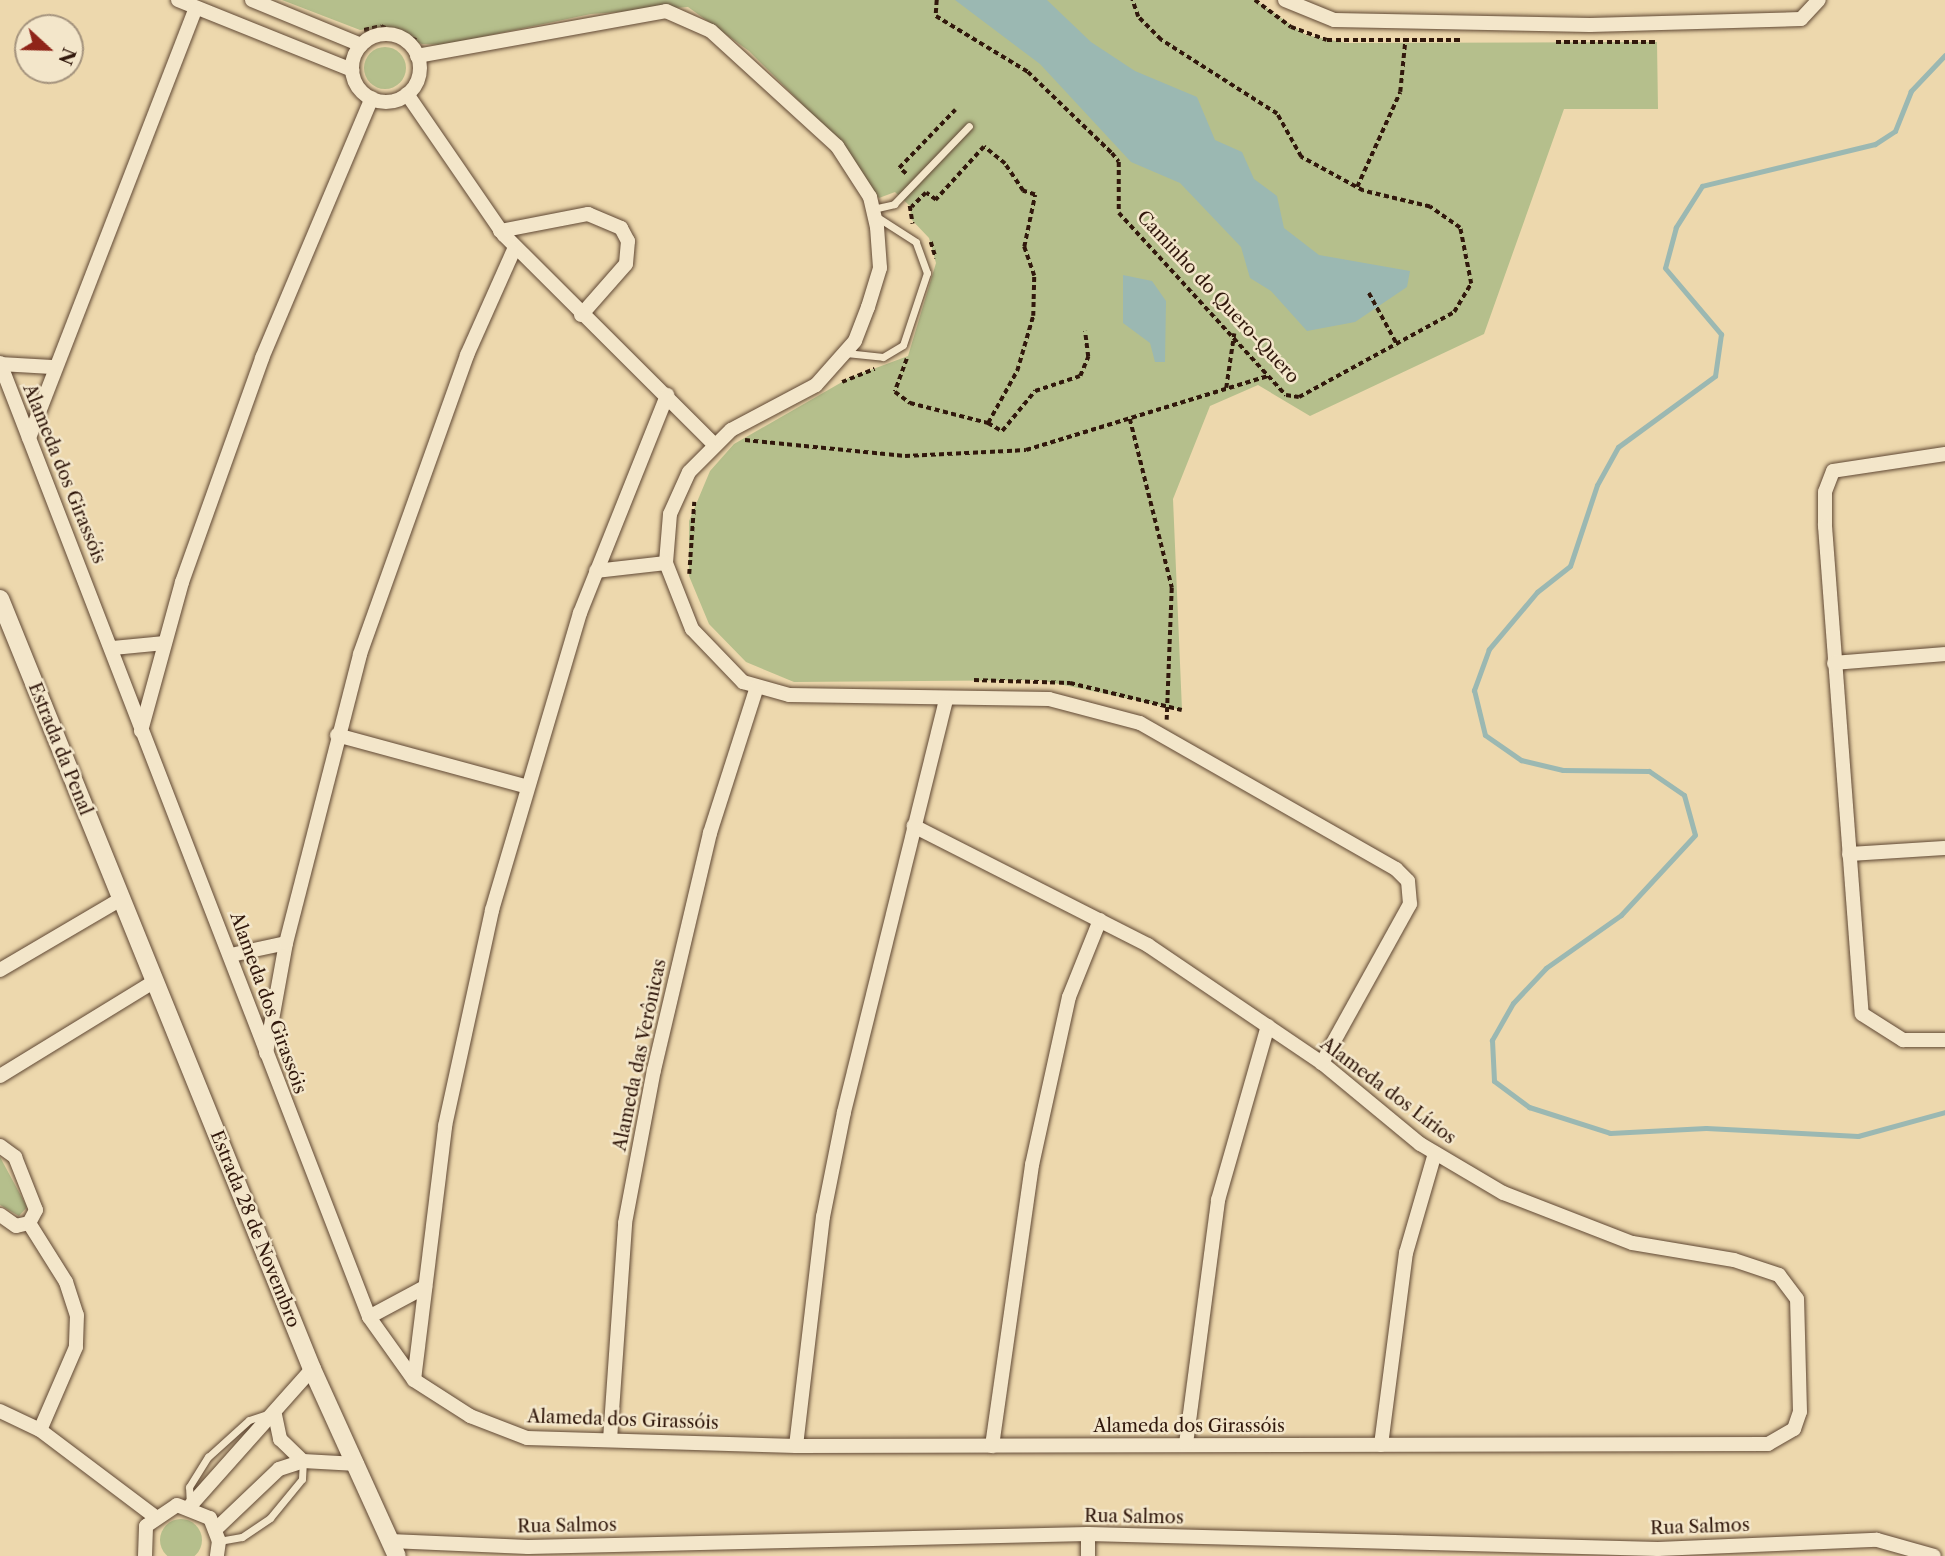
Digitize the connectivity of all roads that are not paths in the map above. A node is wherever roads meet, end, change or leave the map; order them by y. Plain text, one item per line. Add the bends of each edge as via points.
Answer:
1 (177, 0) edge
2 (252, 0) edge
3 (1285, 0) edge
4 (1819, 0) edge
5 (196, 8) junction
6 (361, 45) junction
7 (417, 55) junction
8 (352, 70) junction
9 (407, 94) junction
10 (372, 98) junction
11 (969, 126) dead end
12 (874, 212) junction
13 (500, 230) junction
14 (515, 247) junction
15 (581, 315) junction
16 (846, 353) junction
17 (0, 363) edge
18 (52, 367) junction
19 (667, 395) junction
20 (29, 438) junction
21 (713, 443) junction
22 (1945, 454) edge
23 (666, 563) junction
24 (596, 572) junction
25 (1, 602) edge
26 (165, 643) junction
27 (113, 648) junction
28 (1945, 654) edge
29 (1834, 663) junction
30 (757, 687) junction
31 (946, 701) junction
32 (141, 732) junction
33 (337, 735) junction
34 (525, 786) junction
35 (913, 826) junction
36 (1945, 848) edge
37 (1849, 854) junction
38 (121, 899) junction
39 (1100, 920) junction
40 (286, 943) junction
41 (231, 955) junction
42 (0, 970) edge
43 (155, 981) junction
44 (1268, 1026) junction
45 (1945, 1040) edge
46 (265, 1057) junction
47 (1322, 1063) junction
48 (0, 1076) edge
49 (0, 1146) edge
50 (1435, 1153) junction
51 (0, 1215) edge
52 (29, 1223) junction
53 (425, 1287) junction
54 (369, 1317) junction
55 (312, 1369) junction
56 (414, 1380) junction
57 (0, 1410) edge
58 (275, 1415) junction
59 (40, 1430) junction
60 (610, 1440) junction
61 (1777, 1442) joint
62 (1186, 1444) junction
63 (1381, 1445) junction
64 (796, 1446) junction
65 (992, 1446) junction
66 (303, 1461) junction
67 (357, 1464) junction
68 (190, 1506) junction
69 (154, 1516) junction
70 (1088, 1534) junction
71 (218, 1535) junction
72 (393, 1548) edge
73 (530, 1551) edge
74 (142, 1554) edge
75 (216, 1556) edge
76 (1088, 1556) edge
77 (1934, 1556) edge

1 - 5 street
2 - 6 street
3 - 4 street via 1334,20 1590,25 1801,19
5 - 8 street
5 - 18 street
6 - 7 street via 393,35
6 - 8 street
7 - 9 street via 418,77
7 - 12 street via 642,11 685,15 711,31 837,146
8 - 10 street via 359,89
9 - 10 street via 387,102
9 - 13 street
10 - 26 street via 262,358
11 - 12 lane via 901,197
12 - 16 street via 880,268
12 - 16 lane via 916,242 927,273 903,345 883,357
13 - 14 street
13 - 15 street via 588,214 621,228 628,241 626,264
14 - 15 street
14 - 33 street via 423,472
15 - 19 street
16 - 21 street via 816,385
17 - 18 street
17 - 20 street, Alameda dos Girassóis
18 - 20 street
19 - 21 street
19 - 24 street
20 - 27 street, Alameda dos Girassóis
21 - 23 street via 689,472 670,514
22 - 29 street via 1843,465 1828,479
23 - 24 street
23 - 30 street via 708,652
24 - 34 street
25 - 38 street, Estrada da Penal
26 - 27 street
26 - 32 street
27 - 32 street, Alameda dos Girassóis
28 - 29 street
29 - 37 street
30 - 31 street via 827,698
30 - 60 street, Alameda das Verônicas via 710,833 654,1070 625,1223
31 - 35 street
31 - 47 street via 1049,699 1166,736 1310,816 1408,881 1404,919
32 - 41 street, Alameda dos Girassóis
33 - 34 street
33 - 40 street
34 - 53 street via 470,999 445,1126
35 - 39 street, Alameda dos Lírios
35 - 64 street via 823,1217
36 - 37 street
37 - 45 street via 1862,1014 1903,1040
38 - 42 street
38 - 43 street, Estrada 28 de Novembro
39 - 44 street, Alameda dos Lírios
39 - 65 street via 1069,997 1032,1165
40 - 41 street
40 - 46 street
41 - 46 street, Alameda dos Girassóis
43 - 48 street
43 - 55 street, Estrada 28 de Novembro
44 - 47 street, Alameda dos Lírios
44 - 62 street via 1218,1199
46 - 54 street, Alameda dos Girassóis
47 - 50 street, Alameda dos Lírios
49 - 52 street via 15,1157 36,1210
50 - 61 street, Alameda dos Lírios via 1569,1223 1632,1243 1734,1260 1788,1282 1797,1299 1800,1412 1794,1429
50 - 63 street via 1406,1253
51 - 52 street via 16,1226
52 - 59 street via 66,1282 77,1315 76,1347
53 - 54 street
53 - 56 street
54 - 56 street, Alameda dos Girassóis
55 - 58 street
55 - 67 street, Estrada 28 de Novembro
56 - 60 street, Alameda dos Girassóis via 509,1433
57 - 59 street
58 - 66 street via 280,1439
58 - 68 street
58 - 68 lane via 266,1410 220,1443 189,1487
59 - 69 street
60 - 64 street, Alameda dos Girassóis
61 - 63 street, Alameda dos Girassóis
62 - 63 street, Alameda dos Girassóis
62 - 65 street, Alameda dos Girassóis
64 - 65 street, Alameda dos Girassóis
66 - 67 street
66 - 71 street via 279,1469
66 - 71 lane via 302,1479 276,1513 242,1537
67 - 72 street, Estrada 28 de Novembro
68 - 69 street
68 - 71 street
69 - 74 street
70 - 73 street, Rua Salmos
70 - 76 street
70 - 77 street, Rua Salmos via 1658,1549 1877,1540
71 - 75 street
72 - 73 street, Rua Salmos

